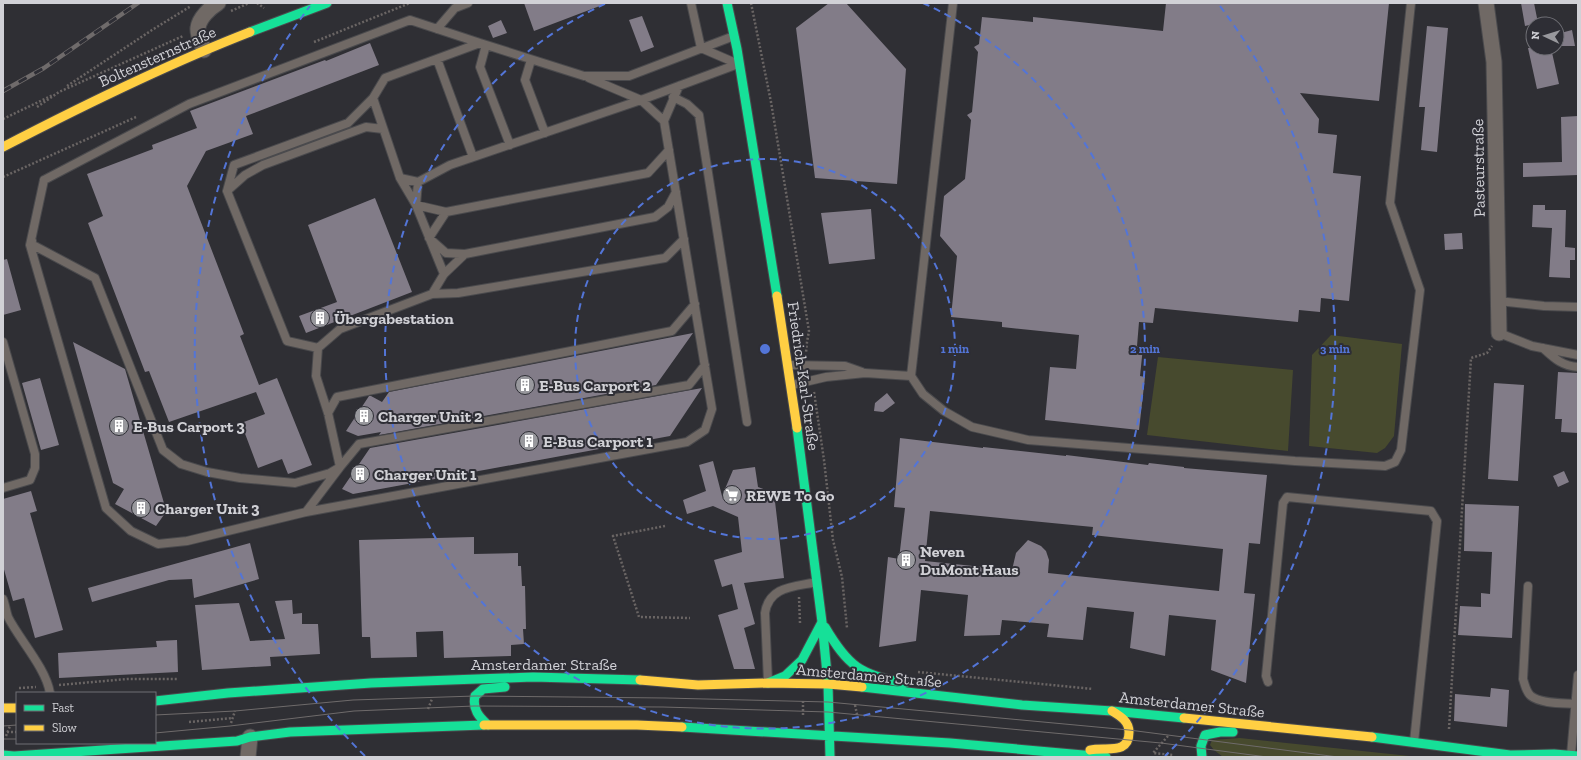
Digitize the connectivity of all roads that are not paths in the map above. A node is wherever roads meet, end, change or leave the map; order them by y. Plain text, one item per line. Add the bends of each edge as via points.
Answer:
1 (327, 3) edge
2 (468, 3) edge
3 (691, 3) edge
4 (727, 3) edge
5 (954, 3) edge
6 (1411, 3) edge
7 (1486, 3) edge
8 (220, 7) edge
9 (437, 29) junction
10 (734, 36) junction
11 (483, 44) junction
12 (702, 48) junction
13 (204, 50) junction
14 (437, 59) junction
15 (531, 60) junction
16 (739, 64) junction
17 (584, 76) junction
18 (679, 86) junction
19 (673, 97) junction
20 (373, 98) junction
21 (641, 100) junction
22 (664, 121) junction
23 (383, 129) junction
24 (545, 133) junction
25 (510, 145) junction
26 (3, 147) edge
27 (669, 150) junction
28 (473, 158) junction
29 (400, 178) junction
30 (44, 180) junction
31 (418, 182) junction
32 (226, 191) junction
33 (676, 192) junction
34 (416, 205) junction
35 (446, 212) junction
36 (429, 238) junction
37 (684, 239) junction
38 (464, 254) junction
39 (444, 274) junction
40 (432, 294) junction
41 (1498, 301) junction
42 (695, 304) junction
43 (1578, 308) edge
44 (1499, 333) joint
45 (3, 342) edge
46 (1542, 347) junction
47 (318, 348) junction
48 (1578, 354) edge
49 (705, 365) junction
50 (788, 365) junction
51 (1578, 367) edge
52 (864, 372) junction
53 (911, 376) junction
54 (791, 385) junction
55 (328, 413) junction
56 (747, 422) dead end
57 (340, 467) junction
58 (3, 488) edge
59 (306, 512) junction
60 (817, 582) junction
61 (1528, 586) dead end
62 (3, 598) edge
63 (822, 622) junction
64 (1578, 675) edge
65 (533, 677) junction
66 (1268, 682) dead end
67 (768, 683) junction
68 (828, 684) junction
69 (50, 692) edge
70 (948, 696) junction
71 (156, 701) edge
72 (1576, 704) junction
73 (3, 708) edge
74 (16, 708) edge
75 (1112, 711) junction
76 (1243, 724) junction
77 (488, 725) junction
78 (829, 735) junction
79 (250, 737) junction
80 (1414, 742) junction
81 (3, 755) edge
82 (1082, 755) junction
83 (1575, 756) edge
84 (248, 757) edge
85 (830, 757) edge
86 (1106, 757) edge
87 (1202, 757) edge

1 - 13 main road, Boltensternstraße
2 - 9 lane via 455,8
3 - 12 lane
4 - 10 main road, Friedrich-Karl-Straße
5 - 53 lane
6 - 53 lane via 1390,203 1420,290 1401,450 1395,462 1385,466 1295,461 1028,440 972,427 944,411 923,394
7 - 41 street, Pasteurstraße via 1494,62
8 - 13 street via 199,22 198,29
9 - 11 lane
9 - 30 lane via 410,20 189,104
10 - 12 lane
10 - 16 main road, Friedrich-Karl-Straße
11 - 14 lane
11 - 15 lane
11 - 25 lane via 480,67
12 - 16 lane
12 - 17 lane via 629,76
13 - 26 main road, Boltensternstraße via 96,99
14 - 20 lane via 385,78
14 - 28 lane
15 - 17 lane
15 - 24 lane via 525,80
16 - 18 lane
16 - 50 main road, Friedrich-Karl-Straße
17 - 21 lane
18 - 19 lane
18 - 21 lane
19 - 22 lane
19 - 56 lane via 688,104 699,114
20 - 23 lane
20 - 32 lane via 348,123 234,165
21 - 22 lane
21 - 24 lane
22 - 27 lane
23 - 29 lane
23 - 32 lane via 366,127 263,165 245,175
24 - 25 lane
25 - 28 lane
27 - 33 lane
27 - 35 lane via 648,173
28 - 31 lane via 450,165
29 - 31 lane
29 - 34 lane
30 - 57 lane via 31,244 95,278 163,450 181,464 207,472 294,483 330,473
30 - 59 lane via 30,245 106,508 131,531 158,544 187,541
31 - 34 lane
32 - 47 lane via 287,341
33 - 37 lane
33 - 38 lane via 668,207 655,217
34 - 35 lane
34 - 36 lane
35 - 36 lane
36 - 38 lane via 446,253
36 - 39 lane
37 - 40 lane via 665,258 458,293
37 - 42 lane
38 - 39 lane
39 - 40 lane
40 - 47 lane via 340,329
41 - 43 lane
41 - 44 street, Pasteurstraße
42 - 49 lane
42 - 55 lane via 672,331 337,397
44 - 46 lane via 1532,346
45 - 58 lane via 35,454 35,468 30,480
46 - 48 lane
46 - 51 lane via 1558,361
47 - 55 lane via 316,376
49 - 57 lane via 689,385 359,444
49 - 59 lane via 712,409 705,430 687,442
50 - 52 lane via 845,366
50 - 54 main road, Friedrich-Karl-Straße
52 - 53 lane
52 - 54 lane
54 - 60 main road, Friedrich-Karl-Straße
55 - 57 lane
57 - 59 lane
60 - 63 main road, Friedrich-Karl-Straße
60 - 67 lane via 782,589 771,596 766,604
61 - 72 lane via 1523,679 1526,690 1532,697 1542,701
62 - 69 lane via 8,616 49,686
63 - 67 main road via 802,660 785,676
63 - 68 main road, Friedrich-Karl-Straße
63 - 70 main road via 847,660 870,675 885,680 934,687
64 - 72 lane
65 - 67 main road, Amsterdamer Straße via 693,684
65 - 71 main road, Amsterdamer Straße via 372,683
65 - 77 main road via 517,687 483,689 478,692 474,700 476,713
66 - 80 lane via 1266,676 1283,503 1287,497 1431,511 1437,521
67 - 68 main road, Amsterdamer Straße
68 - 70 main road, Amsterdamer Straße
68 - 78 main road, Friedrich-Karl-Straße
70 - 75 main road, Amsterdamer Straße via 1022,705
72 - 83 lane
73 - 74 main road
75 - 76 main road, Amsterdamer Straße
75 - 82 main road via 1127,723 1128,740 1121,748 1094,748
76 - 80 main road, Amsterdamer Straße
76 - 87 main road via 1231,733 1204,735
77 - 78 main road via 637,725
77 - 79 main road via 290,732
78 - 82 main road
78 - 85 main road, Friedrich-Karl-Straße
79 - 81 main road via 231,741
79 - 84 street
80 - 83 main road, Amsterdamer Straße via 1510,755
82 - 86 main road

